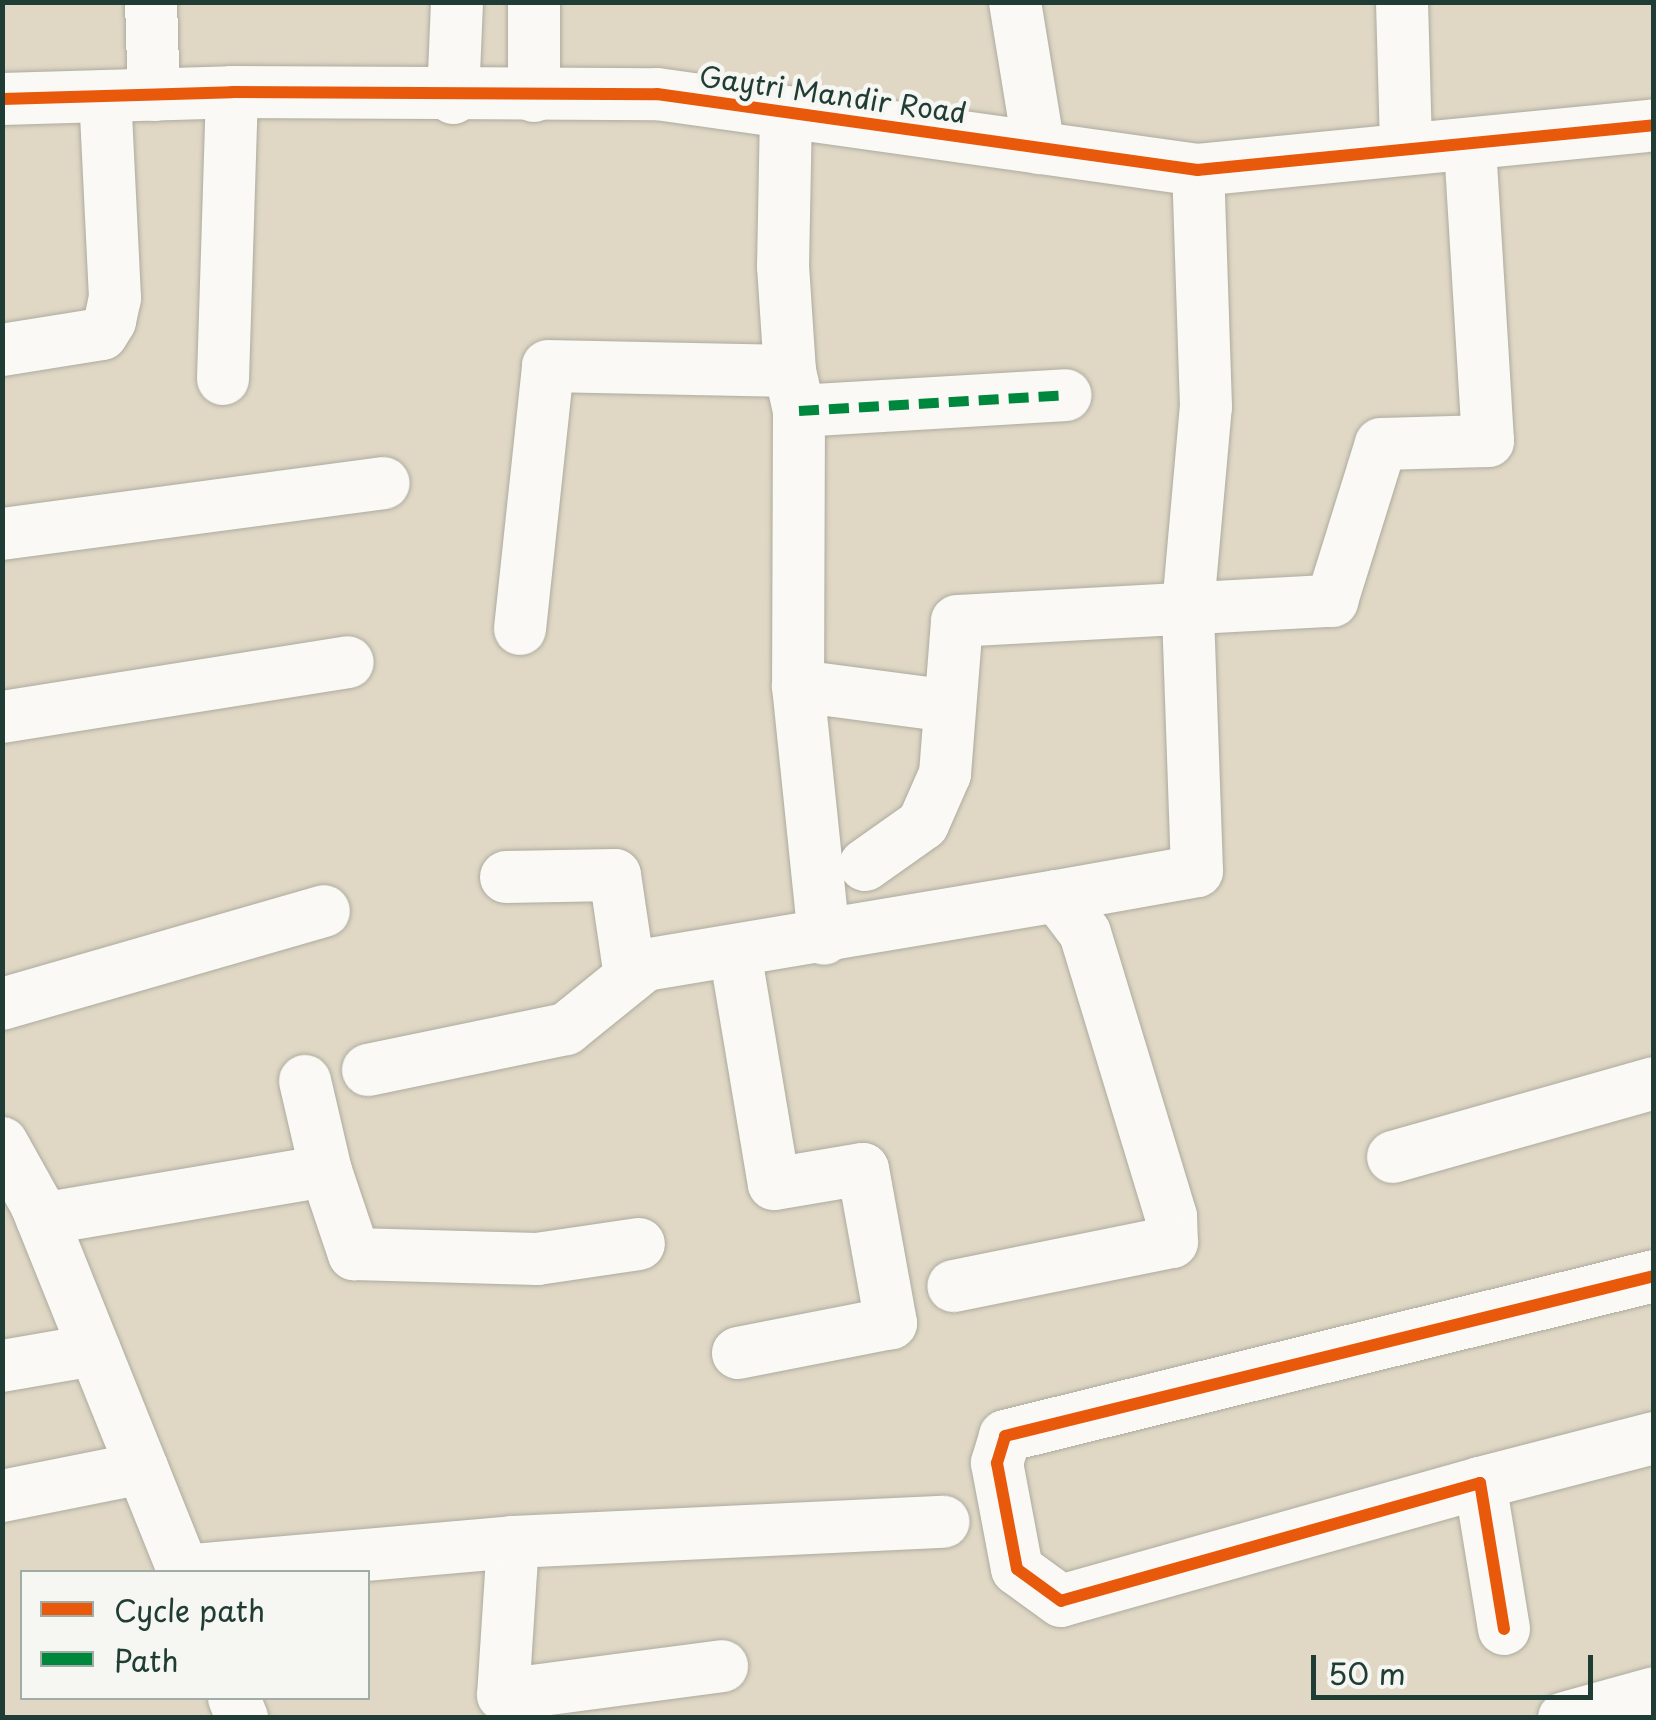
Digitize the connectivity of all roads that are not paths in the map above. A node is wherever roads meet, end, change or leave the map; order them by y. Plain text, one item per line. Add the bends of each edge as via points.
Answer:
1 (151, 2) edge
2 (457, 2) edge
3 (534, 2) edge
4 (1015, 2) edge
5 (1402, 2) edge
6 (232, 92) junction
7 (130, 95) junction
8 (534, 96) junction
9 (453, 98) junction
10 (2, 99) edge
11 (786, 112) junction
12 (1654, 125) edge
13 (1470, 144) junction
14 (1039, 148) junction
15 (1406, 150) junction
16 (1198, 170) junction
17 (2, 350) edge
18 (223, 378) dead end
19 (795, 391) junction
20 (1066, 395) dead end
21 (384, 483) dead end
22 (2, 534) edge
23 (1188, 607) junction
24 (520, 629) dead end
25 (348, 662) dead end
26 (798, 686) junction
27 (950, 706) junction
28 (2, 717) edge
29 (865, 864) dead end
30 (506, 877) dead end
31 (1058, 896) junction
32 (324, 911) dead end
33 (824, 938) junction
34 (734, 952) junction
35 (630, 977) junction
36 (2, 1004) edge
37 (368, 1070) dead end
38 (305, 1081) dead end
39 (1654, 1083) edge
40 (5, 1152) edge
41 (1393, 1157) dead end
42 (326, 1171) junction
43 (42, 1220) junction
44 (639, 1244) dead end
45 (1654, 1276) edge
46 (953, 1286) dead end
47 (95, 1350) junction
48 (738, 1354) dead end
49 (2, 1366) edge
50 (1654, 1438) edge
51 (142, 1468) junction
52 (1480, 1484) junction
53 (2, 1496) edge
54 (944, 1522) dead end
55 (514, 1542) junction
56 (183, 1570) edge
57 (206, 1570) edge
58 (1504, 1629) dead end
59 (722, 1666) dead end
60 (1654, 1692) edge
61 (1564, 1718) edge

1 - 7 street
2 - 9 street
3 - 8 street
4 - 14 street
5 - 15 street
6 - 7 street, Gaytri Mandir Road
6 - 9 street, Gaytri Mandir Road
6 - 18 street
7 - 10 street, Gaytri Mandir Road
7 - 17 street via 110,321 102,334
8 - 9 street, Gaytri Mandir Road
8 - 11 street, Gaytri Mandir Road via 658,94
11 - 14 street, Gaytri Mandir Road
11 - 19 street via 783,266
12 - 13 street, Gaytri Mandir Road
13 - 15 street, Gaytri Mandir Road
13 - 23 street via 1488,441 1382,444 1332,601
14 - 16 street, Gaytri Mandir Road
15 - 16 street, Gaytri Mandir Road
16 - 23 street via 1206,407
19 - 20 street
19 - 24 street via 548,366
19 - 26 street
21 - 22 street
23 - 27 street via 957,621
23 - 31 street via 1197,871
25 - 28 street
26 - 27 street
26 - 33 street
27 - 29 street via 945,774 923,824
30 - 35 street via 616,875
31 - 33 street
31 - 46 street via 1086,933 1171,1216 1172,1242
32 - 36 street
33 - 34 street
34 - 35 street via 645,965
34 - 48 street via 774,1184 862,1169 890,1323
35 - 37 street via 566,1029
38 - 42 street
39 - 41 street
40 - 43 street
42 - 43 street
42 - 44 street via 354,1254 537,1259
43 - 47 street
45 - 52 street via 1042,1424 1005,1436 996,1463 1017,1568 1062,1600
47 - 49 street
47 - 51 street
50 - 52 street
51 - 53 street
51 - 56 street
52 - 58 street
54 - 55 street
55 - 57 street
55 - 59 street via 502,1695
60 - 61 street

